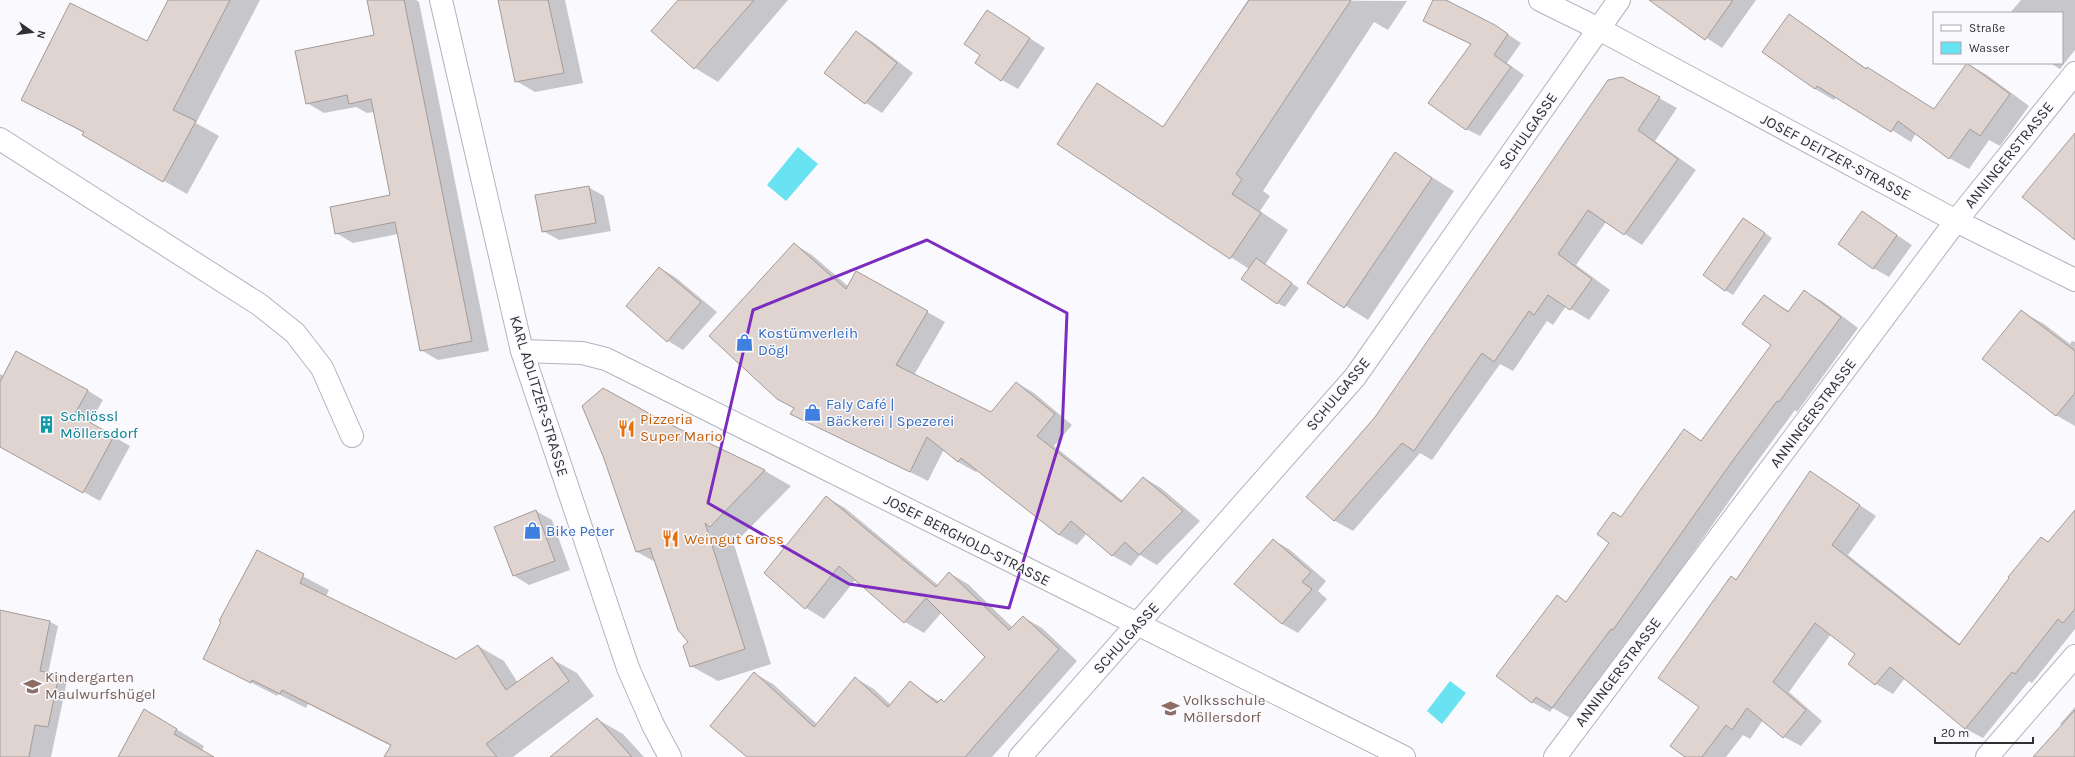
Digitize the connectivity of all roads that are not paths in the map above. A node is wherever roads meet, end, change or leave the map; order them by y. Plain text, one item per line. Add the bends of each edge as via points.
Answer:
1 (441, 0) edge
2 (1540, 0) edge
3 (1619, 0) edge
4 (1599, 29) junction
5 (2075, 72) edge
6 (0, 139) edge
7 (1956, 221) junction
8 (2075, 280) edge
9 (522, 351) junction
10 (352, 436) dead end
11 (1137, 625) junction
12 (2075, 656) edge
13 (670, 757) edge
14 (1020, 757) edge
15 (1404, 757) edge
16 (1555, 757) edge
17 (1987, 757) edge

1 - 9 street, KARL ADLITZER-STRASSE
2 - 4 street, JOSEF DEITZER-STRASSE
3 - 4 street, SCHULGASSE
4 - 7 street, JOSEF DEITZER-STRASSE
4 - 11 street, SCHULGASSE via 1355,377
5 - 7 street, ANNINGERSTRASSE
6 - 10 street via 260,305 295,332 322,368
7 - 8 street, JOSEF DEITZER-STRASSE
7 - 16 street, ANNINGERSTRASSE
9 - 11 street, JOSEF BERGHOLD-STRASSE via 582,353 606,359
9 - 13 street, KARL ADLITZER-STRASSE via 628,668
11 - 14 street, SCHULGASSE
11 - 15 street, JOSEF BERGHOLD-STRASSE
12 - 17 street

